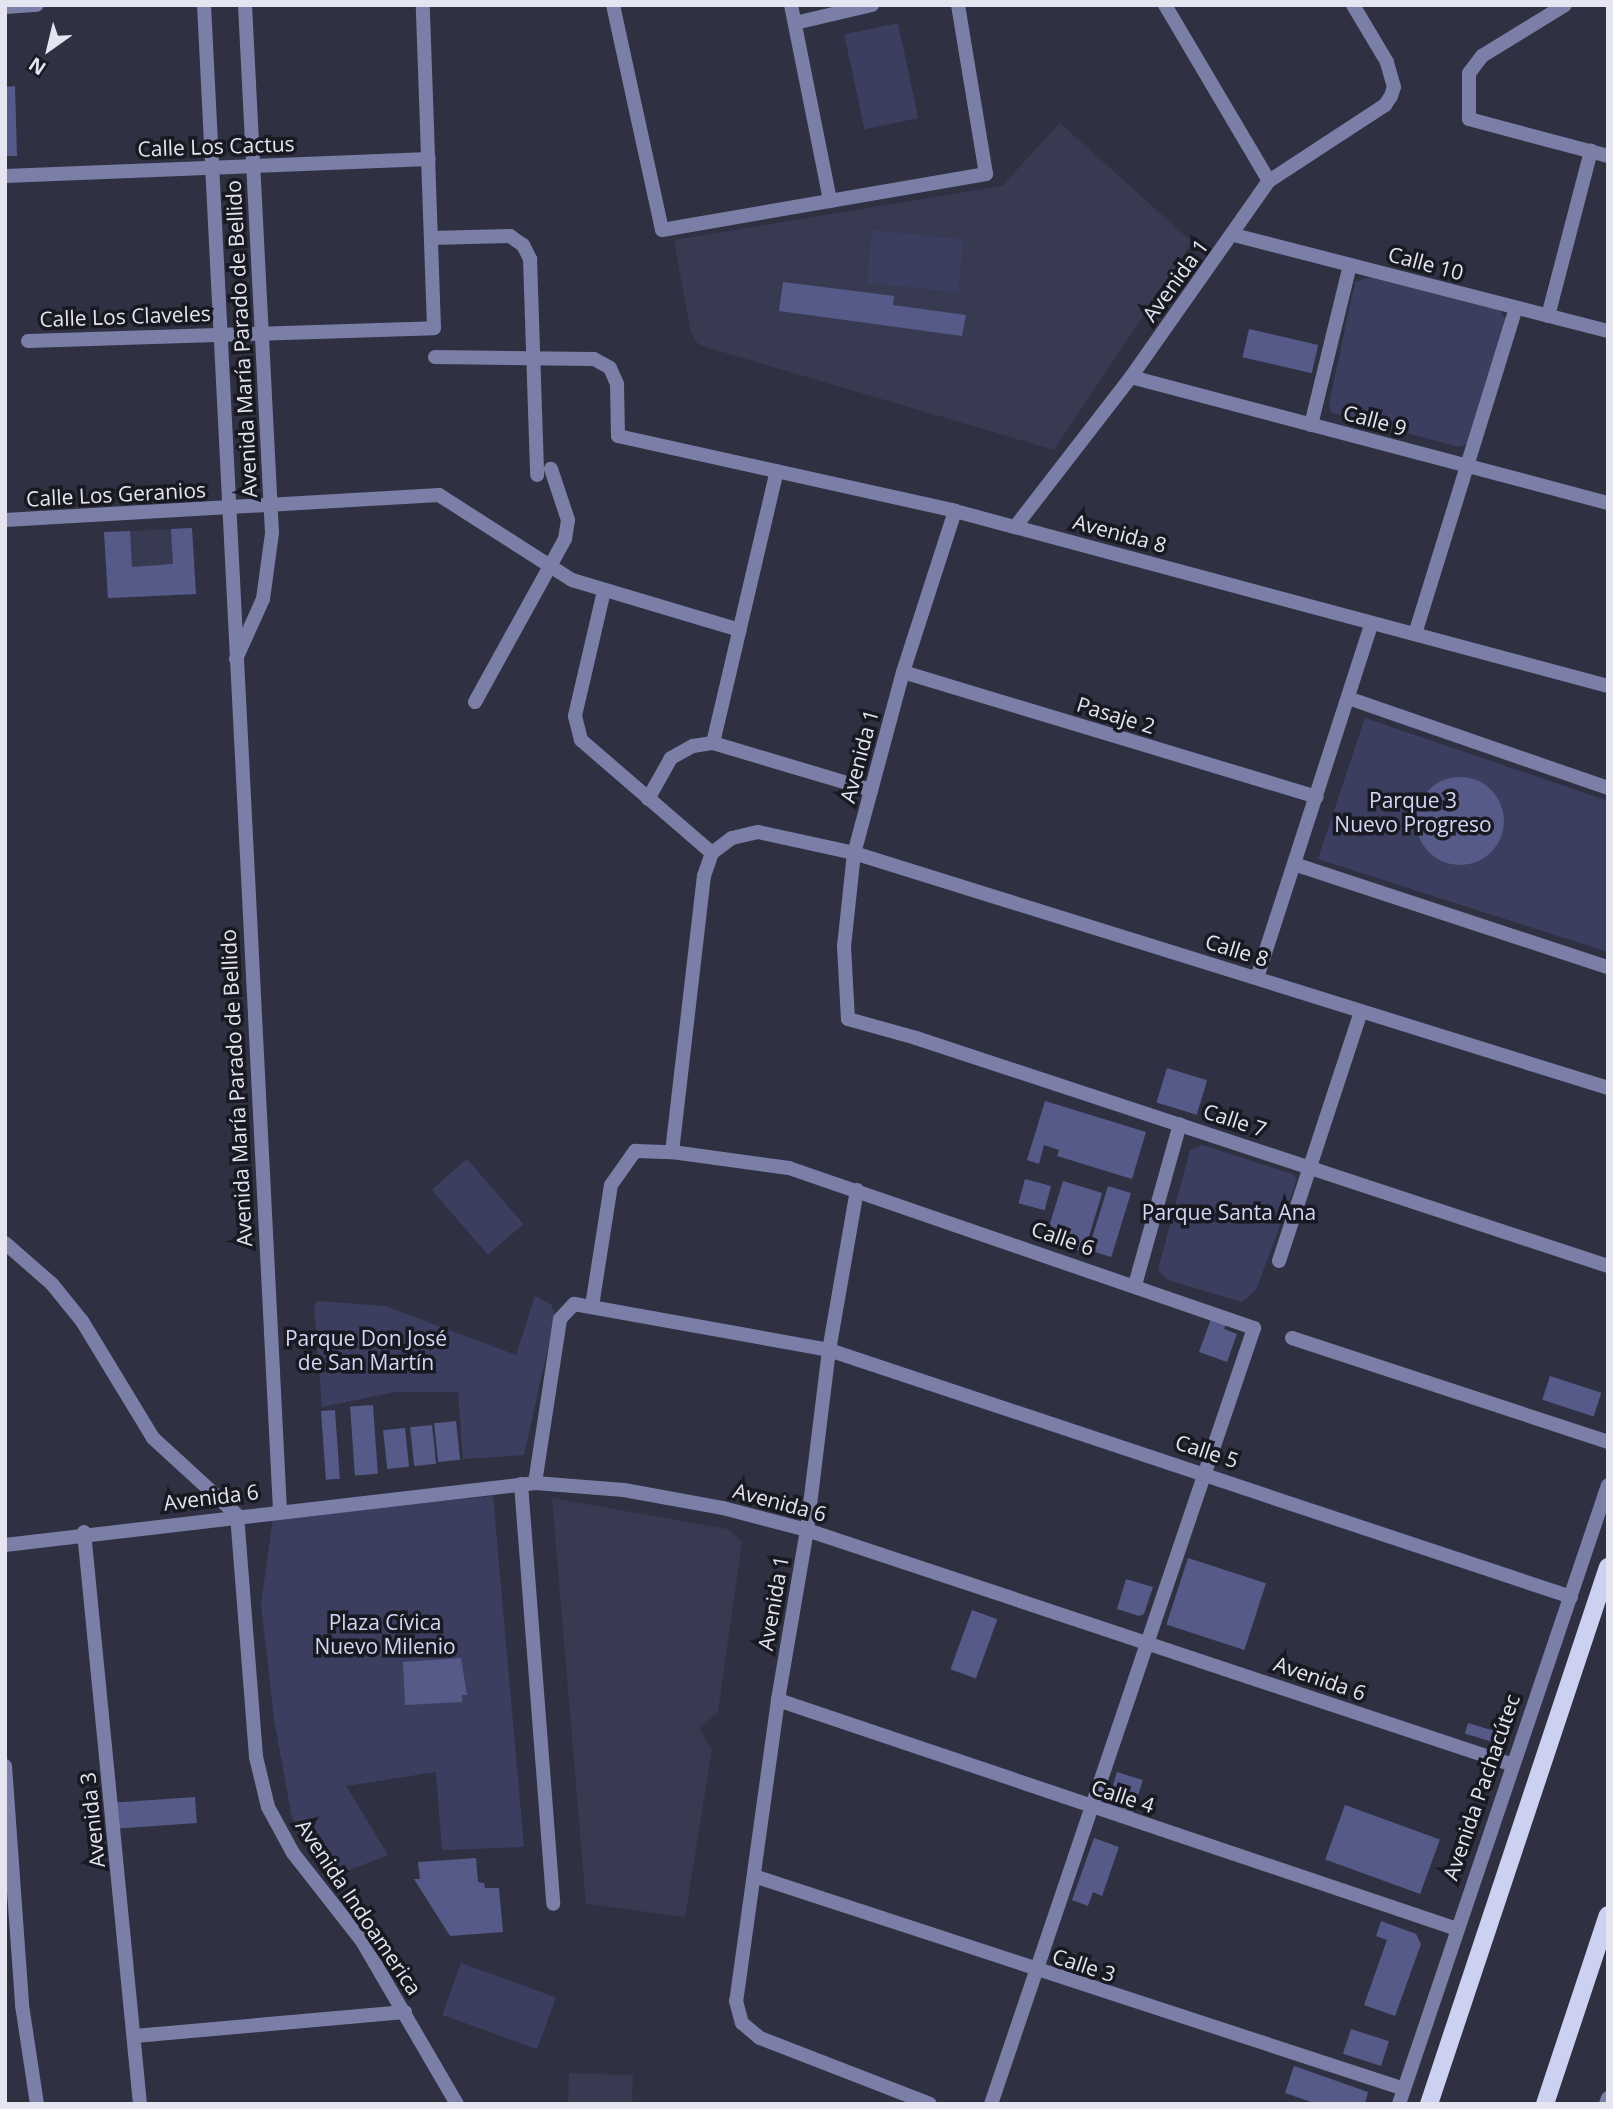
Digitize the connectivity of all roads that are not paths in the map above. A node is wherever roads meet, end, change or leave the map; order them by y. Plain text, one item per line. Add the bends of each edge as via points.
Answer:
1 (37, 5) edge
2 (204, 5) edge
3 (245, 5) edge
4 (422, 5) edge
5 (613, 5) edge
6 (791, 5) edge
7 (872, 5) edge
8 (958, 5) edge
9 (1165, 5) edge
10 (1353, 5) edge
11 (1565, 5) edge
12 (5, 6) edge
13 (795, 23) junction
14 (1591, 151) junction
15 (1608, 156) edge
16 (429, 159) junction
17 (253, 166) junction
18 (211, 167) junction
19 (5, 176) edge
20 (1269, 181) junction
21 (830, 201) junction
22 (1234, 234) junction
23 (431, 238) junction
24 (1350, 265) junction
25 (1517, 308) junction
26 (1548, 316) junction
27 (1608, 331) edge
28 (262, 332) junction
29 (218, 333) junction
30 (28, 341) dead end
31 (435, 357) dead end
32 (533, 357) junction
33 (1131, 377) junction
34 (1311, 425) junction
35 (1465, 466) junction
36 (777, 471) junction
37 (1608, 503) edge
38 (270, 506) junction
39 (226, 509) junction
40 (956, 511) junction
41 (5, 520) edge
42 (1015, 527) junction
43 (551, 569) junction
44 (604, 591) junction
45 (1372, 623) junction
46 (740, 630) junction
47 (1415, 634) junction
48 (234, 664) junction
49 (903, 672) junction
50 (1608, 686) edge
51 (1348, 698) junction
52 (475, 702) dead end
53 (713, 743) junction
54 (1608, 788) edge
55 (872, 790) junction
56 (1316, 797) junction
57 (648, 799) junction
58 (712, 853) junction
59 (854, 853) junction
60 (1294, 864) junction
61 (1608, 967) edge
62 (1257, 978) junction
63 (1361, 1011) junction
64 (848, 1020) joint
65 (1608, 1088) edge
66 (1180, 1124) junction
67 (673, 1152) junction
68 (1310, 1167) junction
69 (857, 1190) junction
70 (5, 1243) edge
71 (1279, 1261) dead end
72 (1608, 1266) edge
73 (1135, 1285) junction
74 (592, 1306) junction
75 (1292, 1338) dead end
76 (829, 1350) junction
77 (1608, 1442) edge
78 (1206, 1473) junction
79 (528, 1484) junction
80 (1608, 1486) edge
81 (279, 1509) junction
82 (237, 1515) junction
83 (807, 1530) junction
84 (84, 1532) junction
85 (5, 1545) edge
86 (1608, 1567) edge
87 (1572, 1597) junction
88 (1151, 1643) junction
89 (778, 1700) junction
90 (1513, 1765) junction
91 (5, 1766) edge
92 (1092, 1808) junction
93 (754, 1876) junction
94 (553, 1905) dead end
95 (1608, 1915) edge
96 (1457, 1929) junction
97 (1035, 1972) junction
98 (405, 2012) junction
99 (135, 2036) junction
100 (1402, 2096) edge
101 (1608, 2098) edge
102 (37, 2104) edge
103 (140, 2104) edge
104 (457, 2104) edge
105 (930, 2104) edge
106 (990, 2104) edge
107 (1429, 2104) edge
108 (1545, 2104) edge
109 (1606, 2104) edge

1 - 12 street
2 - 18 street, Avenida María Parado de Bellido
3 - 17 street, Avenida María Parado de Bellido
4 - 16 street
5 - 21 street via 662,230
6 - 13 street
7 - 13 street
8 - 21 street via 986,174
9 - 20 street
10 - 20 street, Avenida 1 via 1387,62 1394,86 1385,105
11 - 14 street via 1482,56 1469,73 1469,119
13 - 21 street
14 - 15 street
14 - 26 street
16 - 17 street, Calle Los Cactus
16 - 23 street
17 - 18 street, Calle Los Cactus
17 - 28 street, Avenida María Parado de Bellido
18 - 19 street, Calle Los Cactus
18 - 29 street, Avenida María Parado de Bellido
20 - 22 street, Avenida 1
22 - 24 street, Calle 10
22 - 33 street, Avenida 1
23 - 28 street, Calle Los Claveles via 434,328
23 - 32 street via 510,236 523,245 530,259
24 - 25 street, Calle 10
24 - 34 street
25 - 26 street, Calle 10
25 - 35 street
26 - 27 street, Calle 10
28 - 29 street, Calle Los Claveles
28 - 38 street, Avenida María Parado de Bellido
29 - 30 street, Calle Los Claveles
29 - 39 street, Avenida María Parado de Bellido
31 - 32 street
32 - 36 street, Avenida 8 via 594,359 610,368 617,384 618,436
32 - 43 street via 544,472 568,520
33 - 34 street, Calle 9
33 - 42 street, Avenida 1
34 - 35 street, Calle 9
35 - 37 street, Calle 9
35 - 47 street
36 - 40 street, Avenida 8
36 - 46 street
38 - 39 street, Calle Los Geranios
38 - 43 street, Calle Los Geranios via 439,495
38 - 48 street, Avenida María Parado de Bellido via 263,599
39 - 41 street, Calle Los Geranios
39 - 48 street, Avenida María Parado de Bellido
40 - 42 street, Avenida 8
40 - 49 street, Avenida 1
42 - 45 street, Avenida 8
43 - 44 street
43 - 52 street
44 - 46 street
44 - 57 street via 575,716 581,740
45 - 47 street, Avenida 8
45 - 51 street
46 - 53 street
47 - 50 street, Avenida 8
48 - 81 street, Avenida María Parado de Bellido
49 - 55 street, Avenida 1
49 - 56 street, Pasaje 2
51 - 54 street
51 - 56 street
53 - 55 street
53 - 57 street via 692,746 671,758
55 - 59 street, Avenida 1
56 - 60 street
57 - 58 street
58 - 59 street, Calle 8 via 732,838 758,832
58 - 67 street via 704,876
59 - 62 street, Calle 8
59 - 64 street, Avenida 1 via 844,946
60 - 61 street
60 - 62 street
62 - 63 street, Calle 8
63 - 65 street, Calle 8
63 - 68 street
64 - 66 street, Calle 7
66 - 68 street, Calle 7
66 - 73 street
67 - 69 street, Calle 6 via 789,1168
67 - 74 street, Calle 6 via 635,1151 611,1185
68 - 71 street
68 - 72 street, Calle 7
69 - 73 street, Calle 6
69 - 76 street, Avenida 1
70 - 82 street via 52,1284 82,1321 153,1438
73 - 78 street, Calle 6 via 1254,1328
74 - 76 street, Calle 5
74 - 79 street via 574,1304 560,1320
75 - 77 street
76 - 78 street, Calle 5
76 - 83 street, Avenida 1
78 - 87 street, Calle 5
78 - 88 street
79 - 81 street, Avenida 6
79 - 83 street, Avenida 6 via 624,1490 723,1508
79 - 94 street
80 - 87 street, Avenida Pachacútec
81 - 82 street, Avenida 6
82 - 84 street, Avenida 6
82 - 98 street, Avenida Indoamerica via 256,1756 268,1807 293,1853 362,1941
83 - 88 street, Avenida 6
83 - 89 street, Avenida 1
84 - 85 street, Avenida 6
84 - 99 street, Avenida 3
86 - 107 main road
87 - 90 street, Avenida Pachacútec
88 - 90 street, Avenida 6
88 - 92 street
89 - 92 street, Calle 4
89 - 93 street, Avenida 1
90 - 96 street, Avenida Pachacútec
91 - 102 street via 22,2005
92 - 96 street, Calle 4
92 - 97 street
93 - 97 street, Calle 3
93 - 105 street, Avenida 1 via 736,2001 742,2023 760,2038
95 - 108 main road
96 - 100 street, Avenida Pachacútec
97 - 100 street, Calle 3
97 - 106 street
98 - 99 street
98 - 104 street, Avenida Indoamerica
99 - 103 street, Avenida 3
101 - 109 street

